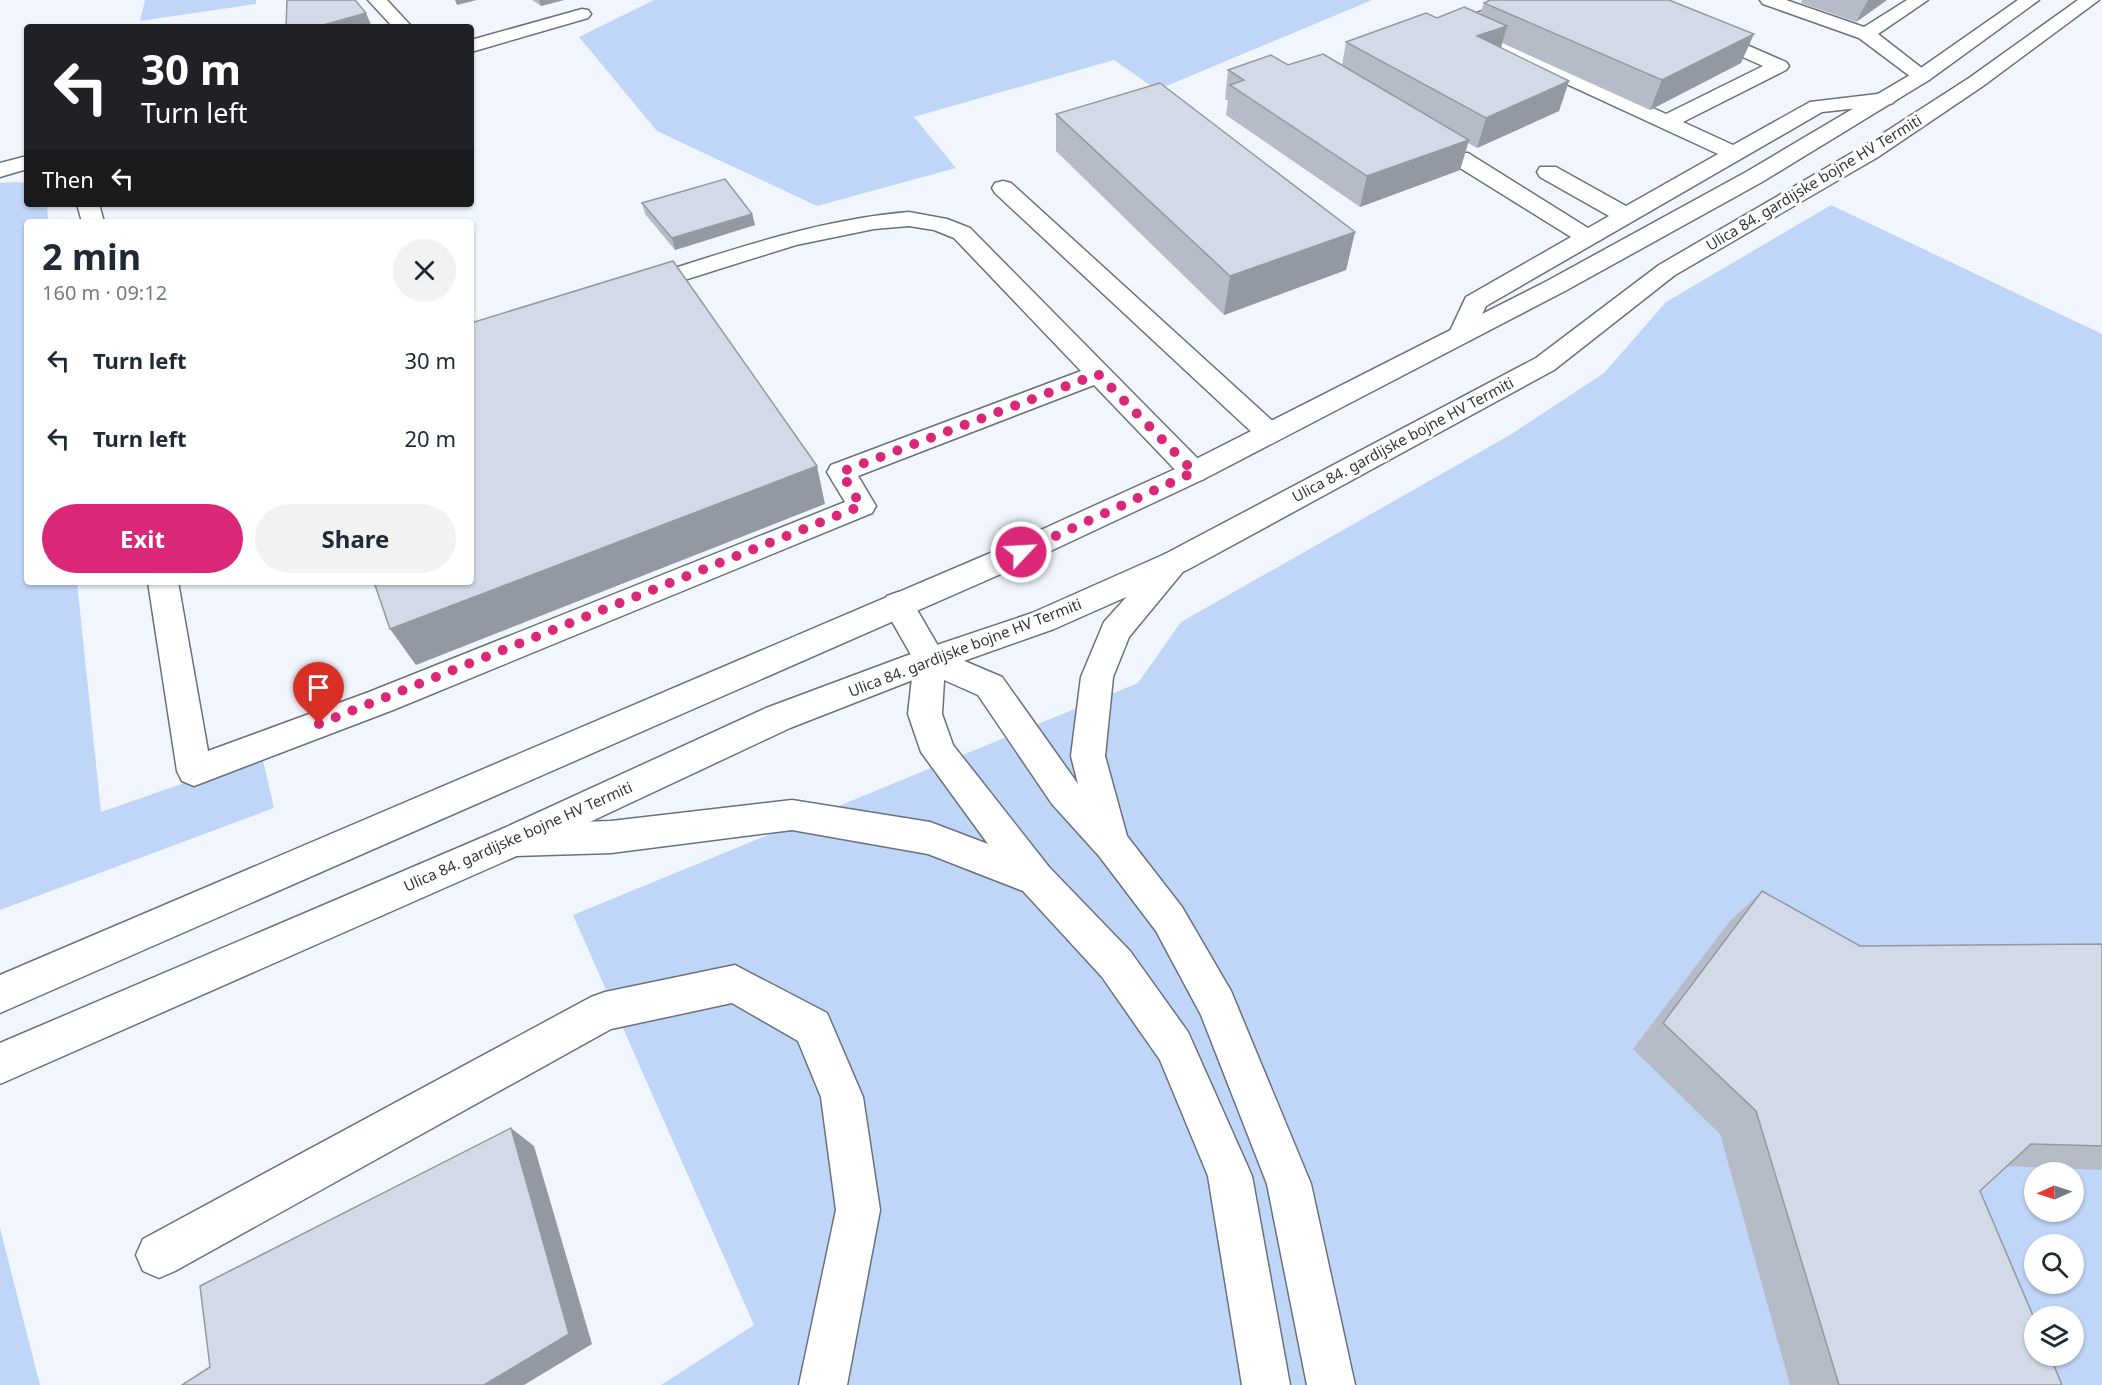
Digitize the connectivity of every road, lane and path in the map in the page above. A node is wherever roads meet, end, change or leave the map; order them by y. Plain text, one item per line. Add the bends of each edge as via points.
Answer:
1 (377, 0) edge
2 (1526, 0) edge
3 (1629, 0) edge
4 (1769, 0) edge
5 (1919, 0) edge
6 (2030, 0) edge
7 (2090, 0) edge
8 (582, 14) dead end
9 (400, 24) edge
10 (1866, 34) junction
11 (474, 45) edge
12 (1922, 76) junction
13 (1886, 99) junction
14 (1667, 122) junction
15 (1733, 153) junction
16 (1460, 158) edge
17 (24, 163) edge
18 (0, 170) edge
19 (1548, 172) dead end
20 (1003, 188) dead end
21 (1624, 215) junction
22 (1587, 237) junction
23 (615, 295) edge
24 (1462, 333) junction
25 (1098, 374) junction
26 (1268, 432) junction
27 (1194, 472) junction
28 (1176, 562) junction
29 (163, 585) edge
30 (898, 604) junction
31 (930, 660) junction
32 (515, 840) junction
33 (1112, 845) junction
34 (1036, 879) junction
35 (0, 994) edge
36 (0, 1064) edge
37 (159, 1255) dead end
38 (823, 1385) edge
39 (1266, 1385) edge
40 (1331, 1385) edge

1 - 9 main road
2 - 14 main road via 1459,27
3 - 14 main road via 1779,66
4 - 10 main road
5 - 10 main road
6 - 12 main road
7 - 28 main road, Ulica 84. gardijske bojne HV Termiti via 1870,152 1667,270 1545,364
8 - 11 main road
10 - 12 main road
12 - 13 main road
13 - 15 main road via 1817,106
13 - 24 main road via 1556,286
14 - 15 main road
15 - 21 main road
16 - 22 main road
17 - 18 main road
19 - 21 main road
20 - 26 main road
21 - 22 main road
22 - 24 main road via 1475,302
23 - 25 main road via 791,239 909,219 963,233
24 - 26 main road
25 - 27 main road
25 - 29 main road via 841,472 861,506 381,701 194,771
26 - 27 main road
27 - 30 main road
28 - 31 main road, Ulica 84. gardijske bojne HV Termiti via 1043,621
28 - 33 main road via 1115,631 1096,677 1088,756
30 - 31 main road
30 - 35 main road
31 - 32 main road, Ulica 84. gardijske bojne HV Termiti via 778,718
31 - 33 main road via 990,686 1065,793
31 - 34 main road via 925,714 938,753
32 - 34 main road via 611,837 792,815 930,838
32 - 36 main road, Ulica 84. gardijske bojne HV Termiti
33 - 40 main road via 1169,919 1221,1016 1289,1184
34 - 39 main road via 1116,964 1174,1046 1230,1176
37 - 38 main road via 605,1011 735,984 813,1027 842,1097 858,1210

